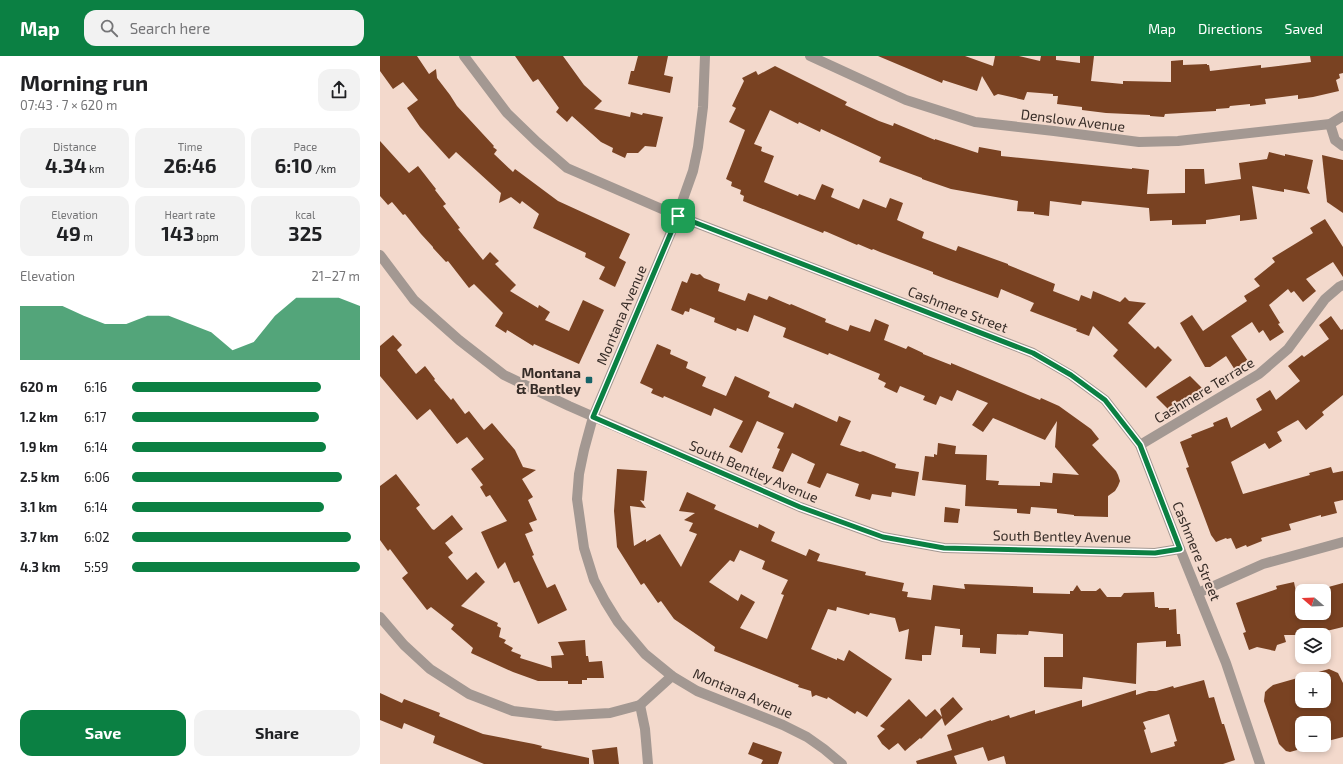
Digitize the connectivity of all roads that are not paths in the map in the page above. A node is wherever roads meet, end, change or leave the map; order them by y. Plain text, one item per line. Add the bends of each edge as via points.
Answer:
1 (464, 56) edge
2 (706, 56) edge
3 (810, 56) edge
4 (1343, 116) edge
5 (1330, 124) junction
6 (1343, 146) edge
7 (678, 216) junction
8 (380, 255) edge
9 (1343, 285) edge
10 (593, 417) junction
11 (1140, 445) junction
12 (1343, 542) edge
13 (1180, 549) junction
14 (1198, 593) junction
15 (380, 617) edge
16 (672, 676) junction
17 (640, 705) junction
18 (648, 764) edge
19 (842, 764) edge
20 (1260, 764) edge

1 - 7 street, Cashmere Street via 507,114 567,168
2 - 7 street, Montana Avenue via 698,147
3 - 5 street, Denslow Avenue via 906,100 975,122 1139,142 1178,141
4 - 5 street, Denslow Avenue
5 - 6 street via 1335,140
7 - 10 street, Montana Avenue
7 - 11 street, Cashmere Street via 1033,353 1071,375 1105,400
8 - 10 street, South Bentley Avenue via 414,300 459,340 511,378
9 - 11 street, Cashmere Terrace via 1325,299 1288,349 1259,374
10 - 13 street, South Bentley Avenue via 800,507 883,537 944,548 1155,553
10 - 16 street, Montana Avenue via 582,456 577,500 584,548 594,580 618,622 645,654
11 - 13 street, Cashmere Street
12 - 14 street via 1263,564
13 - 14 street, Cashmere Street
14 - 20 street, Cashmere Street via 1233,682
15 - 17 street via 404,645 430,669 469,694 513,711 556,716 610,713
16 - 17 street
16 - 19 street, Montana Avenue via 697,691 807,737
17 - 18 street

